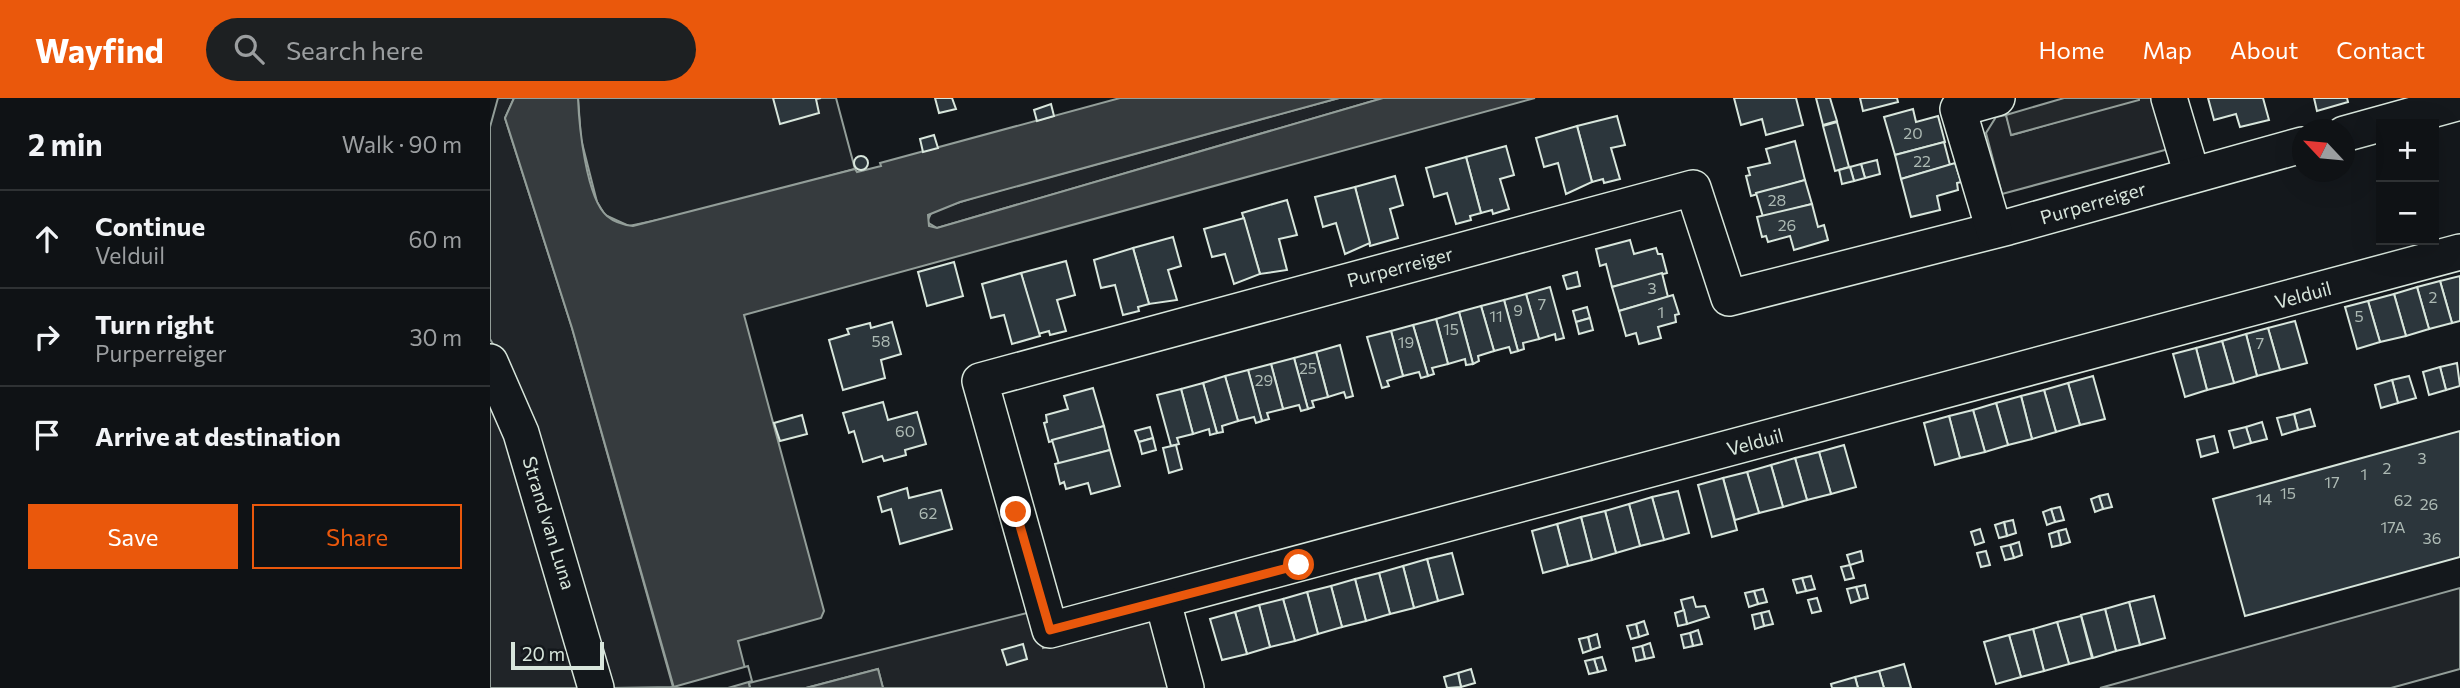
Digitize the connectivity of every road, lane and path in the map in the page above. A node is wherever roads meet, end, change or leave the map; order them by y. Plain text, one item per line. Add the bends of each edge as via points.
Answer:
1 (1997, 98) edge
2 (2169, 98) edge
3 (2460, 102) edge
4 (2355, 131) edge
5 (2292, 148) edge
6 (2192, 176) junction
7 (1994, 230) junction
8 (2460, 252) edge
9 (490, 362) edge
10 (1163, 602) junction
11 (1050, 630) joint
12 (596, 688) edge
13 (1186, 688) edge

1 - 7 street via 1958,109
2 - 6 street
3 - 4 street
5 - 6 street, Purperreiger
6 - 7 street, Purperreiger
7 - 11 street, Purperreiger via 1729,298 1693,188 980,381
8 - 10 street, Velduil
9 - 12 street, Strand van Luna via 522,433
10 - 11 street, Velduil
10 - 13 street

